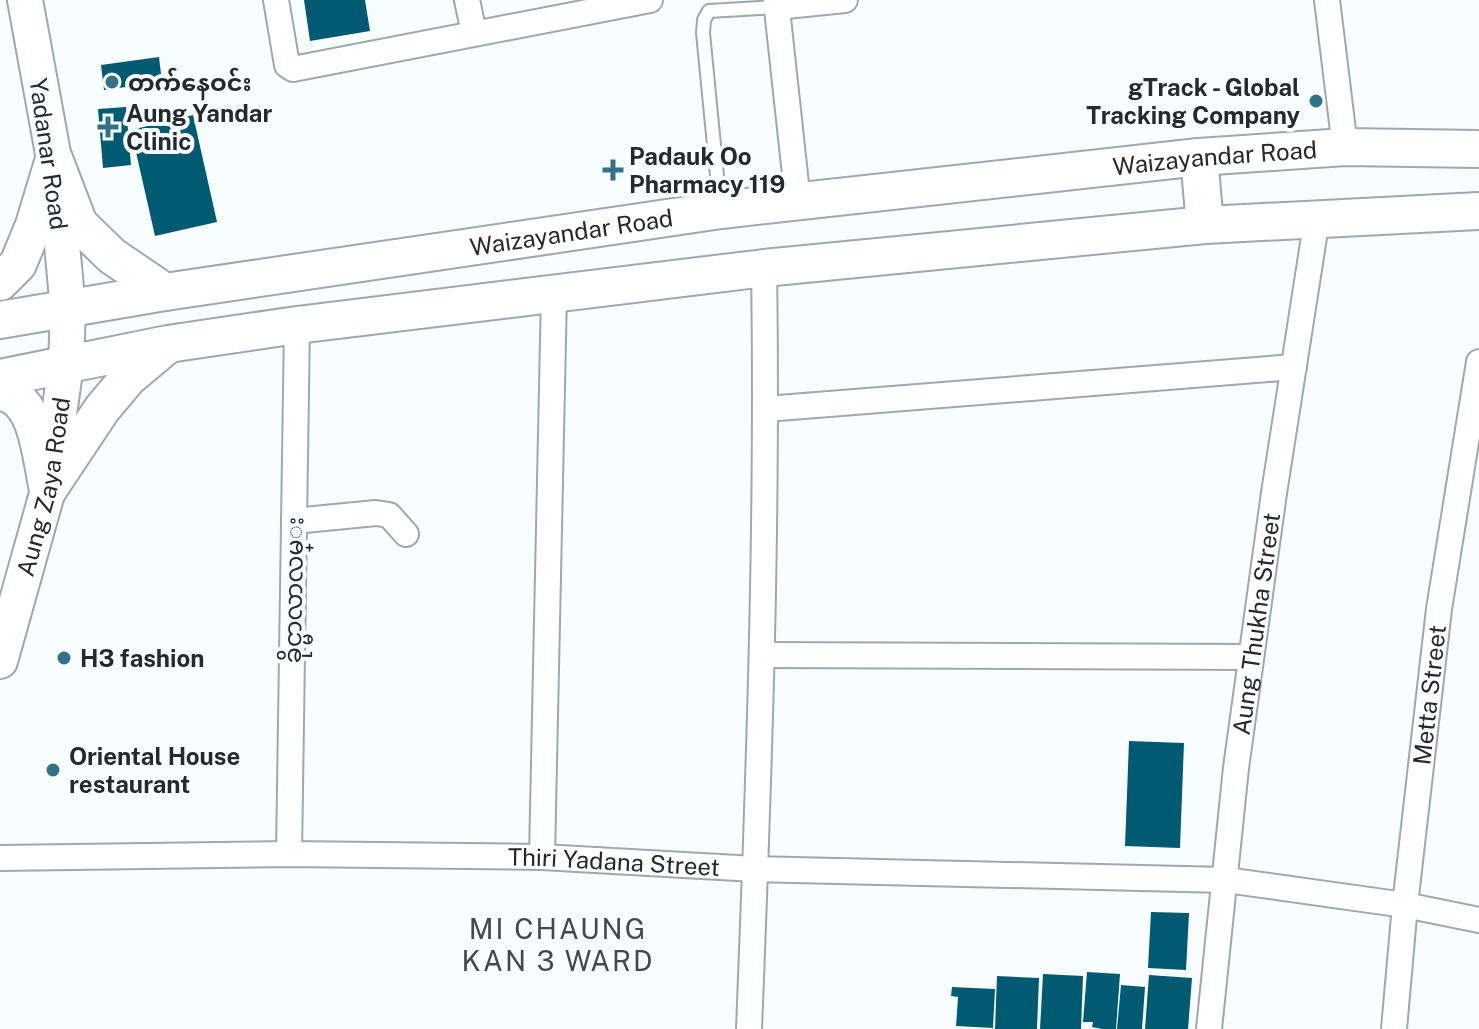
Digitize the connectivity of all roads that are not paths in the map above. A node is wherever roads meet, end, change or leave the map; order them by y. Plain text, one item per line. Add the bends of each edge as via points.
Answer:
1 (25, 0) edge
2 (276, 0) edge
3 (467, 0) edge
4 (650, 0) edge
5 (845, 0) edge
6 (1327, 0) edge
7 (776, 4) edge
8 (474, 33) junction
9 (1345, 147) junction
10 (1479, 149) edge
11 (1199, 157) junction
12 (54, 159) junction
13 (798, 202) junction
14 (721, 210) junction
15 (1479, 211) edge
16 (1317, 218) junction
17 (1205, 225) junction
18 (764, 268) junction
19 (0, 282) edge
20 (165, 292) junction
21 (554, 293) junction
22 (68, 309) junction
23 (0, 320) edge
24 (297, 325) junction
25 (168, 344) junction
26 (1479, 362) edge
27 (66, 365) junction
28 (1294, 367) junction
29 (0, 378) edge
30 (0, 392) edge
31 (766, 409) junction
32 (48, 490) junction
33 (294, 521) junction
34 (406, 534) dead end
35 (762, 655) junction
36 (1251, 657) junction
37 (0, 661) edge
38 (289, 854) junction
39 (542, 857) junction
40 (0, 858) edge
41 (755, 869) junction
42 (1226, 880) junction
43 (1405, 905) junction
44 (1479, 920) edge
45 (749, 1029) edge
46 (1209, 1029) edge
47 (1394, 1029) edge

1 - 12 main road, Yadanar Road
2 - 8 street via 289,68
3 - 8 street
4 - 8 street
5 - 7 street
6 - 9 street
7 - 13 street
7 - 14 lane via 709,11 704,20
9 - 10 main road, Waizayandar Road
9 - 11 main road, Waizayandar Road
11 - 13 main road, Waizayandar Road
11 - 17 main road
12 - 19 main road via 18,264
12 - 20 main road via 79,224 112,256
12 - 22 main road, Yadanar Road
13 - 14 main road, Waizayandar Road
14 - 20 main road, Waizayandar Road
15 - 16 main road
16 - 17 main road
16 - 28 street, Aung Thukha Street
17 - 18 main road
18 - 21 main road
18 - 31 street
20 - 22 main road, Waizayandar Road
21 - 24 main road
21 - 39 street
22 - 23 main road, Waizayandar Road
22 - 27 main road, Aung Zaya Road
24 - 25 main road
24 - 33 street, ခိုင္မာလာလမ္း
25 - 27 main road
25 - 32 main road via 102,409
26 - 43 street, Metta Street via 1439,609
27 - 29 main road
27 - 32 main road, Aung Zaya Road
28 - 31 street
28 - 36 street, Aung Thukha Street
30 - 32 main road via 11,393 26,406
31 - 35 street
32 - 37 main road, Aung Zaya Road
33 - 34 street via 376,513 389,515
33 - 38 street, ခိုင္မာလာလမ္း
35 - 36 street
35 - 41 street
36 - 42 street, Aung Thukha Street
38 - 39 street, Thiri Yadana Street
38 - 40 street, Thiri Yadana Street
39 - 41 street, Thiri Yadana Street
41 - 42 street, Thiri Yadana Street
41 - 45 street
42 - 43 street, Thiri Yadana Street
42 - 46 street, Aung Thukha Street
43 - 44 street, Thiri Yadana Street
43 - 47 street, Metta Street

